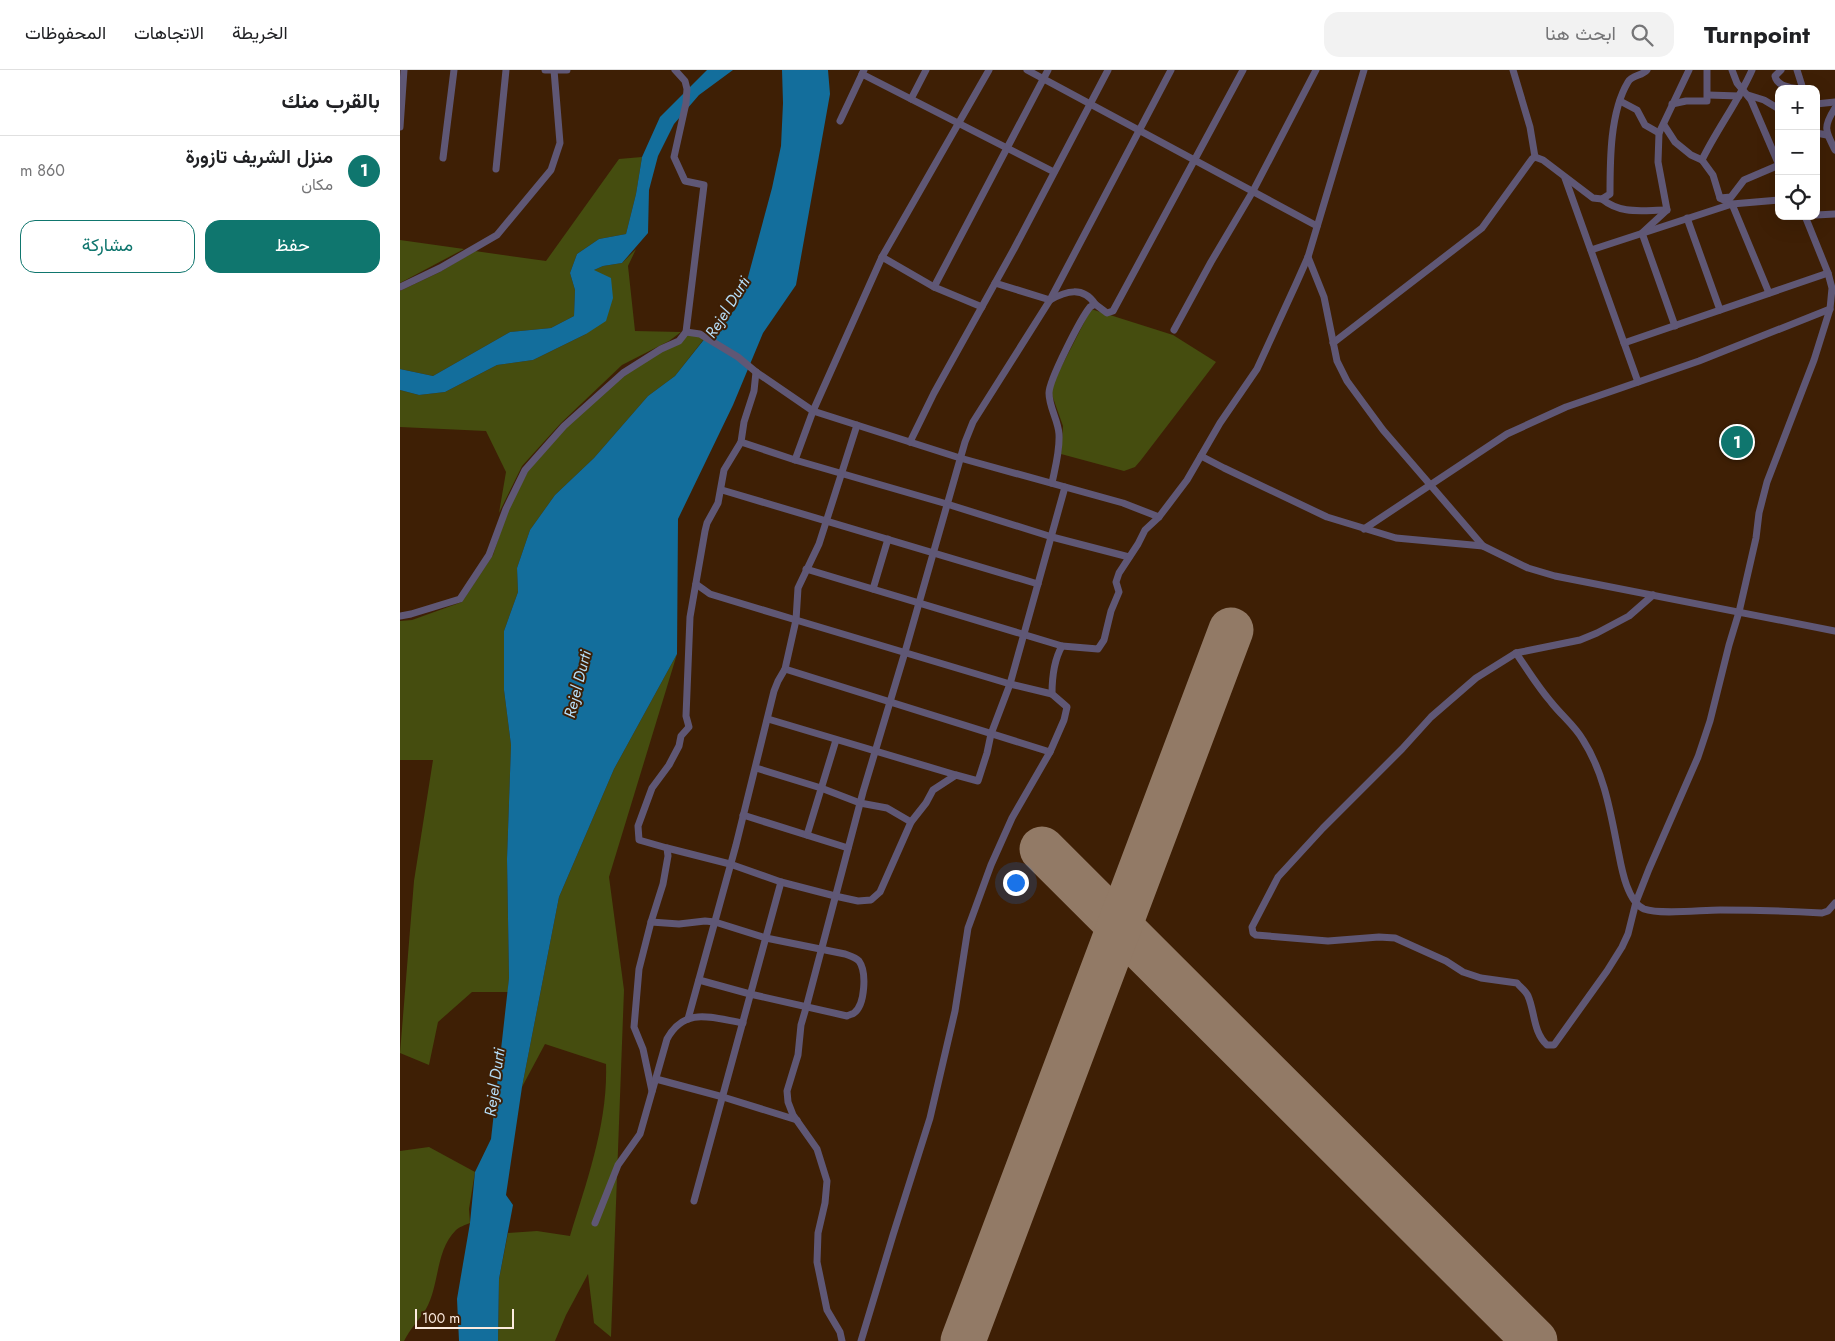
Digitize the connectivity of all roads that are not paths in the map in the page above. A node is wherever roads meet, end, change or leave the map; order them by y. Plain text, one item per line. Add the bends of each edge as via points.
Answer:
1 (404, 70) edge
2 (454, 70) edge
3 (506, 70) edge
4 (545, 70) edge
5 (554, 70) edge
6 (567, 70) edge
7 (675, 70) edge
8 (926, 70) edge
9 (988, 70) edge
10 (1027, 70) edge
11 (1048, 70) edge
12 (1108, 70) edge
13 (1171, 70) edge
14 (1243, 70) edge
15 (1316, 70) edge
16 (1364, 70) edge
17 (1513, 70) edge
18 (1647, 70) edge
19 (1689, 70) edge
20 (1707, 70) edge
21 (1732, 70) edge
22 (1752, 70) edge
23 (1781, 70) edge
24 (1798, 70) edge
25 (863, 72) edge
26 (1043, 79) junction
27 (1784, 85) edge
28 (1801, 85) edge
29 (1744, 94) junction
30 (1708, 95) junction
31 (911, 99) junction
32 (1620, 101) junction
33 (1835, 102) edge
34 (1090, 104) junction
35 (1672, 104) junction
36 (1820, 104) edge
37 (1775, 107) edge
38 (1835, 108) edge
39 (840, 120) dead end
40 (959, 123) junction
41 (1664, 124) junction
42 (400, 127) edge
43 (1139, 130) junction
44 (1659, 133) junction
45 (1820, 134) edge
46 (1827, 135) junction
47 (1006, 148) junction
48 (1835, 150) edge
49 (1775, 152) edge
50 (1535, 157) junction
51 (443, 158) dead end
52 (1194, 160) junction
53 (1702, 160) junction
54 (1775, 167) edge
55 (496, 169) dead end
56 (1054, 172) junction
57 (1564, 176) junction
58 (1253, 191) junction
59 (1602, 198) junction
60 (1720, 198) junction
61 (1775, 200) edge
62 (1732, 204) junction
63 (1667, 210) junction
64 (1835, 214) edge
65 (1820, 215) edge
66 (1687, 218) junction
67 (1807, 220) edge
68 (1317, 226) junction
69 (1642, 233) junction
70 (1591, 250) junction
71 (1308, 256) junction
72 (882, 257) junction
73 (1828, 273) junction
74 (995, 283) junction
75 (400, 287) edge
76 (934, 287) junction
77 (1769, 293) junction
78 (1050, 300) junction
79 (1094, 304) junction
80 (982, 307) junction
81 (1830, 309) junction
82 (1720, 310) junction
83 (1674, 326) junction
84 (1174, 330) dead end
85 (686, 332) junction
86 (1333, 343) junction
87 (1624, 343) junction
88 (756, 372) junction
89 (1638, 382) junction
90 (813, 411) junction
91 (857, 425) junction
92 (741, 442) junction
93 (910, 442) junction
94 (1201, 456) junction
95 (960, 458) junction
96 (795, 460) junction
97 (841, 473) junction
98 (1052, 484) junction
99 (1429, 485) junction
100 (1065, 487) junction
101 (722, 490) junction
102 (947, 504) junction
103 (1159, 517) junction
104 (827, 521) junction
105 (1364, 530) junction
106 (1052, 537) junction
107 (888, 539) junction
108 (1483, 546) junction
109 (934, 552) junction
110 (1129, 557) junction
111 (806, 568) junction
112 (696, 584) junction
113 (1038, 584) junction
114 (873, 589) junction
115 (1653, 595) junction
116 (919, 603) junction
117 (1739, 612) junction
118 (400, 616) edge
119 (796, 620) junction
120 (1835, 631) edge
121 (1024, 633) junction
122 (1062, 646) junction
123 (905, 652) junction
124 (1516, 653) junction
125 (786, 669) junction
126 (1010, 684) junction
127 (1052, 694) junction
128 (890, 701) junction
129 (768, 719) junction
130 (991, 734) junction
131 (836, 740) junction
132 (875, 752) junction
133 (1050, 752) junction
134 (756, 768) junction
135 (956, 774) junction
136 (821, 788) junction
137 (860, 803) junction
138 (743, 815) junction
139 (911, 822) junction
140 (807, 835) junction
141 (666, 848) junction
142 (848, 848) junction
143 (730, 864) junction
144 (780, 882) junction
145 (835, 896) junction
146 (1636, 902) junction
147 (1835, 903) edge
148 (651, 922) junction
149 (715, 922) junction
150 (766, 938) junction
151 (821, 949) junction
152 (699, 980) junction
153 (750, 994) junction
154 (806, 1008) junction
155 (688, 1019) junction
156 (743, 1024) junction
157 (656, 1079) junction
158 (652, 1091) junction
159 (723, 1097) junction
160 (797, 1120) junction
161 (694, 1201) dead end
162 (595, 1223) dead end
163 (842, 1341) edge
164 (861, 1341) edge

1 - 42 street
2 - 51 street
3 - 55 street
4 - 5 street
5 - 6 street
5 - 75 street via 560,143 551,170 497,235
7 - 85 street via 685,81 687,89 674,157 685,181 704,185
8 - 31 street
9 - 40 street
10 - 26 street
11 - 26 street
12 - 34 street
13 - 43 street
14 - 52 street
15 - 58 street
16 - 68 street
17 - 50 street via 1530,127
18 - 32 street via 1628,81
19 - 35 street
20 - 30 street
21 - 29 street
22 - 29 street
23 - 27 street via 1775,76
24 - 28 street
25 - 31 street
25 - 39 street
26 - 34 street
26 - 47 street
29 - 30 street
29 - 37 street
29 - 49 street
29 - 53 street via 1710,142
30 - 35 street via 1707,101 1686,100
31 - 40 street
32 - 44 street via 1637,110 1645,125
32 - 59 street via 1610,153 1610,194
33 - 36 street
34 - 43 street
34 - 56 street
35 - 41 street
38 - 46 street via 1826,124
40 - 47 street
40 - 72 street
41 - 44 street
41 - 53 street via 1675,142 1691,156
43 - 52 street
43 - 78 street
44 - 63 street via 1658,162
45 - 46 street
46 - 48 street
47 - 56 street
47 - 76 street
50 - 57 street
50 - 86 street via 1482,228
52 - 58 street
52 - 79 street via 1113,312 1107,313
53 - 60 street via 1713,175
54 - 60 street via 1744,180 1731,197
56 - 74 street
57 - 59 street via 1593,198
57 - 70 street
58 - 68 street
58 - 84 street
59 - 63 street via 1622,210
60 - 62 street
61 - 62 street
62 - 66 street
62 - 77 street
63 - 69 street
64 - 65 street
66 - 69 street
66 - 82 street
67 - 73 street
68 - 71 street
69 - 70 street
69 - 83 street
70 - 87 street
71 - 86 street via 1324,297
71 - 94 street via 1257,369
72 - 76 street
72 - 90 street
73 - 77 street
73 - 81 street via 1832,288
74 - 78 street
74 - 80 street
76 - 80 street
77 - 82 street
78 - 79 street via 1066,292 1079,292 1085,293
78 - 95 street via 973,422
79 - 98 street via 1087,310 1050,385 1050,401 1059,433
80 - 93 street
81 - 89 street
81 - 117 street via 1767,482
82 - 83 street
83 - 87 street
85 - 88 street via 700,334
85 - 118 street via 679,341 623,373 564,426 525,470 489,555 460,599
86 - 99 street via 1347,381
87 - 89 street
88 - 90 street
88 - 92 street
89 - 99 street via 1566,407 1507,434
90 - 91 street
90 - 96 street
91 - 93 street
91 - 97 street
92 - 96 street
92 - 101 street via 724,470
93 - 95 street
94 - 103 street
94 - 105 street via 1327,517
95 - 98 street
95 - 102 street
96 - 97 street
97 - 102 street
97 - 104 street
98 - 100 street
99 - 105 street
99 - 108 street
100 - 103 street
100 - 106 street
101 - 104 street
101 - 112 street via 706,526
102 - 106 street
102 - 109 street
103 - 110 street via 1145,530
104 - 107 street
104 - 111 street
105 - 108 street via 1396,538
106 - 110 street
106 - 113 street
107 - 109 street
107 - 114 street
108 - 115 street via 1540,572
109 - 113 street
109 - 116 street
110 - 122 street via 1119,572 1116,582 1119,592 1104,640 1098,649
111 - 114 street
111 - 119 street via 798,588
112 - 119 street via 710,594
112 - 141 street via 690,617 687,676 686,716 689,727 681,736 669,765 652,788 638,826 639,840
113 - 121 street
114 - 116 street
115 - 117 street
115 - 124 street via 1629,616 1597,633 1572,642
116 - 121 street
116 - 123 street
117 - 120 street
117 - 146 street via 1698,757
119 - 123 street
119 - 125 street
121 - 122 street
121 - 126 street
122 - 127 street via 1055,663
123 - 126 street
123 - 128 street
124 - 146 street via 1550,702 1583,739 1614,823 1627,888
124 - 146 street via 1476,678 1431,717 1323,828 1278,877 1251,930 1256,935 1328,941 1395,938 1463,972 1517,983 1528,995 1533,1016 1547,1046 1554,1045 1622,947
125 - 128 street
125 - 129 street via 776,686
126 - 127 street
126 - 130 street
127 - 133 street via 1067,706
128 - 130 street
128 - 132 street
129 - 131 street
129 - 134 street
130 - 133 street
130 - 135 street via 978,781
131 - 132 street
131 - 136 street
132 - 135 street
132 - 137 street
133 - 164 street via 1012,818 968,928 955,1011 930,1118
134 - 136 street
134 - 138 street
135 - 139 street via 933,790
136 - 137 street
136 - 140 street
137 - 139 street via 887,808
137 - 142 street
138 - 140 street
138 - 143 street
139 - 145 street via 880,892 871,900
140 - 142 street
141 - 143 street
141 - 148 street via 668,856 663,884
142 - 145 street
143 - 144 street
143 - 149 street
144 - 145 street
144 - 150 street
145 - 151 street
146 - 147 street via 1653,911 1822,913
148 - 149 street
148 - 158 street via 639,969 634,1027 644,1049
149 - 150 street
149 - 152 street
150 - 151 street
150 - 153 street
151 - 154 street
151 - 154 street via 855,957 860,963 865,983 859,1007 854,1014 847,1016
152 - 153 street
152 - 155 street
153 - 154 street
153 - 156 street
154 - 160 street via 798,1055 787,1090 791,1110
155 - 156 street via 706,1017
155 - 157 street via 679,1022 670,1033
156 - 159 street
157 - 158 street
157 - 159 street
158 - 162 street via 640,1134 618,1165
159 - 160 street
159 - 161 street
160 - 163 street via 817,1149 827,1181 818,1233 817,1262 827,1310

